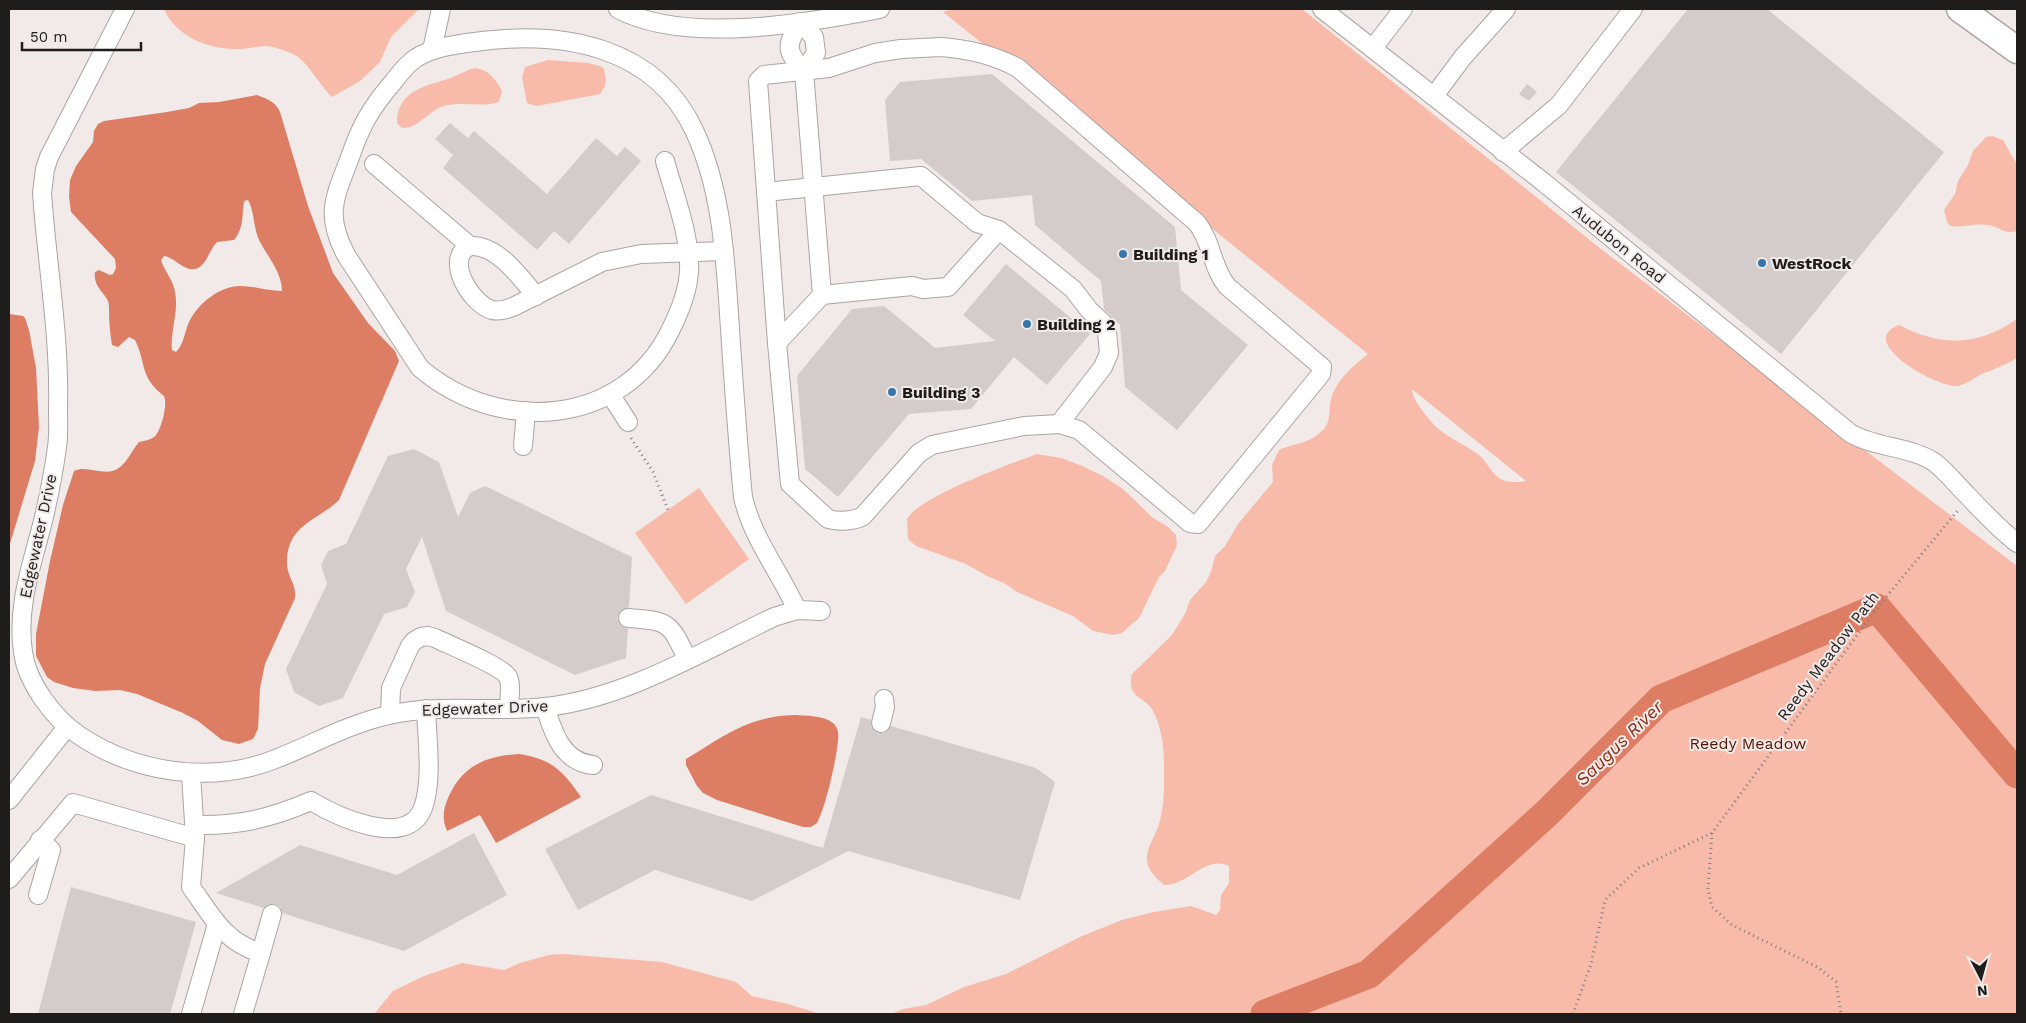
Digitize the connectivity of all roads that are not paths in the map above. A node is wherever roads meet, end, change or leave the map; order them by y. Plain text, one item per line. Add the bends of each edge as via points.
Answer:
1 (125, 9) edge
2 (441, 9) edge
3 (618, 9) edge
4 (880, 9) edge
5 (1322, 9) edge
6 (1403, 9) edge
7 (1506, 9) edge
8 (1633, 9) edge
9 (1960, 9) edge
10 (800, 22) junction
11 (1373, 48) junction
12 (432, 50) junction
13 (2017, 50) edge
14 (804, 72) junction
15 (1434, 96) junction
16 (1503, 152) junction
17 (665, 161) dead end
18 (374, 164) dead end
19 (814, 188) junction
20 (766, 192) junction
21 (999, 230) junction
22 (470, 246) junction
23 (688, 251) junction
24 (724, 251) junction
25 (822, 295) junction
26 (536, 296) junction
27 (777, 343) junction
28 (610, 394) junction
29 (526, 412) junction
30 (1059, 424) junction
31 (628, 427) road end
32 (523, 446) dead end
33 (2017, 543) edge
34 (797, 610) junction
35 (821, 611) dead end
36 (628, 618) dead end
37 (688, 659) junction
38 (884, 699) dead end
39 (545, 707) junction
40 (509, 708) junction
41 (426, 709) junction
42 (390, 714) junction
43 (880, 722) dead end
44 (68, 727) junction
45 (593, 765) dead end
46 (191, 774) junction
47 (9, 800) edge
48 (195, 832) junction
49 (40, 840) junction
50 (9, 879) edge
51 (38, 895) dead end
52 (272, 914) dead end
53 (218, 924) junction
54 (261, 953) junction
55 (192, 1014) edge
56 (244, 1014) edge

1 - 44 street, Edgewater Drive via 49,157 44,169 42,193 59,372 57,446 44,515 23,596 22,654 38,692 55,716
2 - 12 street
3 - 10 street via 659,23 697,28
4 - 10 street
5 - 11 street, Audubon Road
6 - 11 street
7 - 15 street via 1463,57
8 - 16 street via 1559,105
9 - 13 highway
10 - 14 street via 789,41 791,57
10 - 14 street via 814,38 816,54
11 - 15 street, Audubon Road
12 - 24 street via 497,40 555,40 599,49 644,69 674,98 694,130 714,192
12 - 29 street via 413,60 373,104 334,202 335,230 346,255 420,368 467,397 498,408
14 - 19 street
14 - 20 street via 764,76 758,81
14 - 30 street via 837,66 875,53 925,48 957,48 1013,65 1198,224 1227,286 1323,369 1197,524 1190,523 1079,430
15 - 16 street, Audubon Road
16 - 33 street, Audubon Road via 1850,432 1865,440 1926,458 1944,471 1989,519
17 - 23 street
18 - 22 street
19 - 20 street
19 - 21 street via 921,176 977,223
19 - 25 street
20 - 27 street
21 - 25 street via 947,287 923,290 912,286
21 - 30 street via 1074,289 1107,332 1109,353 1103,366
22 - 26 street via 484,248 498,256
22 - 26 street via 460,255 460,270 466,288 484,306 503,310
23 - 24 street
23 - 26 street via 641,254 602,262
23 - 28 street via 688,285 662,349 637,375
24 - 34 street via 743,496 751,524
25 - 27 street
27 - 30 street via 789,482 833,520 862,517 919,453 932,445 1005,429
28 - 29 street via 574,409
28 - 31 street
29 - 32 street
34 - 35 street, Edgewater Drive
34 - 37 street, Edgewater Drive via 774,617
36 - 37 street via 657,620 668,626
37 - 39 street, Edgewater Drive via 620,690
38 - 43 street
39 - 40 street, Edgewater Drive
39 - 45 street via 560,745 577,761
40 - 41 street, Edgewater Drive
40 - 42 street via 509,680 504,672 495,665 424,636 412,643 398,668 390,692
41 - 42 street, Edgewater Drive
41 - 48 street via 428,760 425,798 419,815 405,826 378,828 326,810 311,801 281,814
42 - 46 street, Edgewater Drive via 356,724 258,765 225,772
44 - 46 street, Edgewater Drive via 84,739 123,758
44 - 47 street
46 - 48 street
48 - 49 street via 73,803
48 - 53 street via 191,887
49 - 50 street
49 - 51 street via 51,850
52 - 54 street
53 - 54 street via 237,944
53 - 55 street
54 - 56 street

